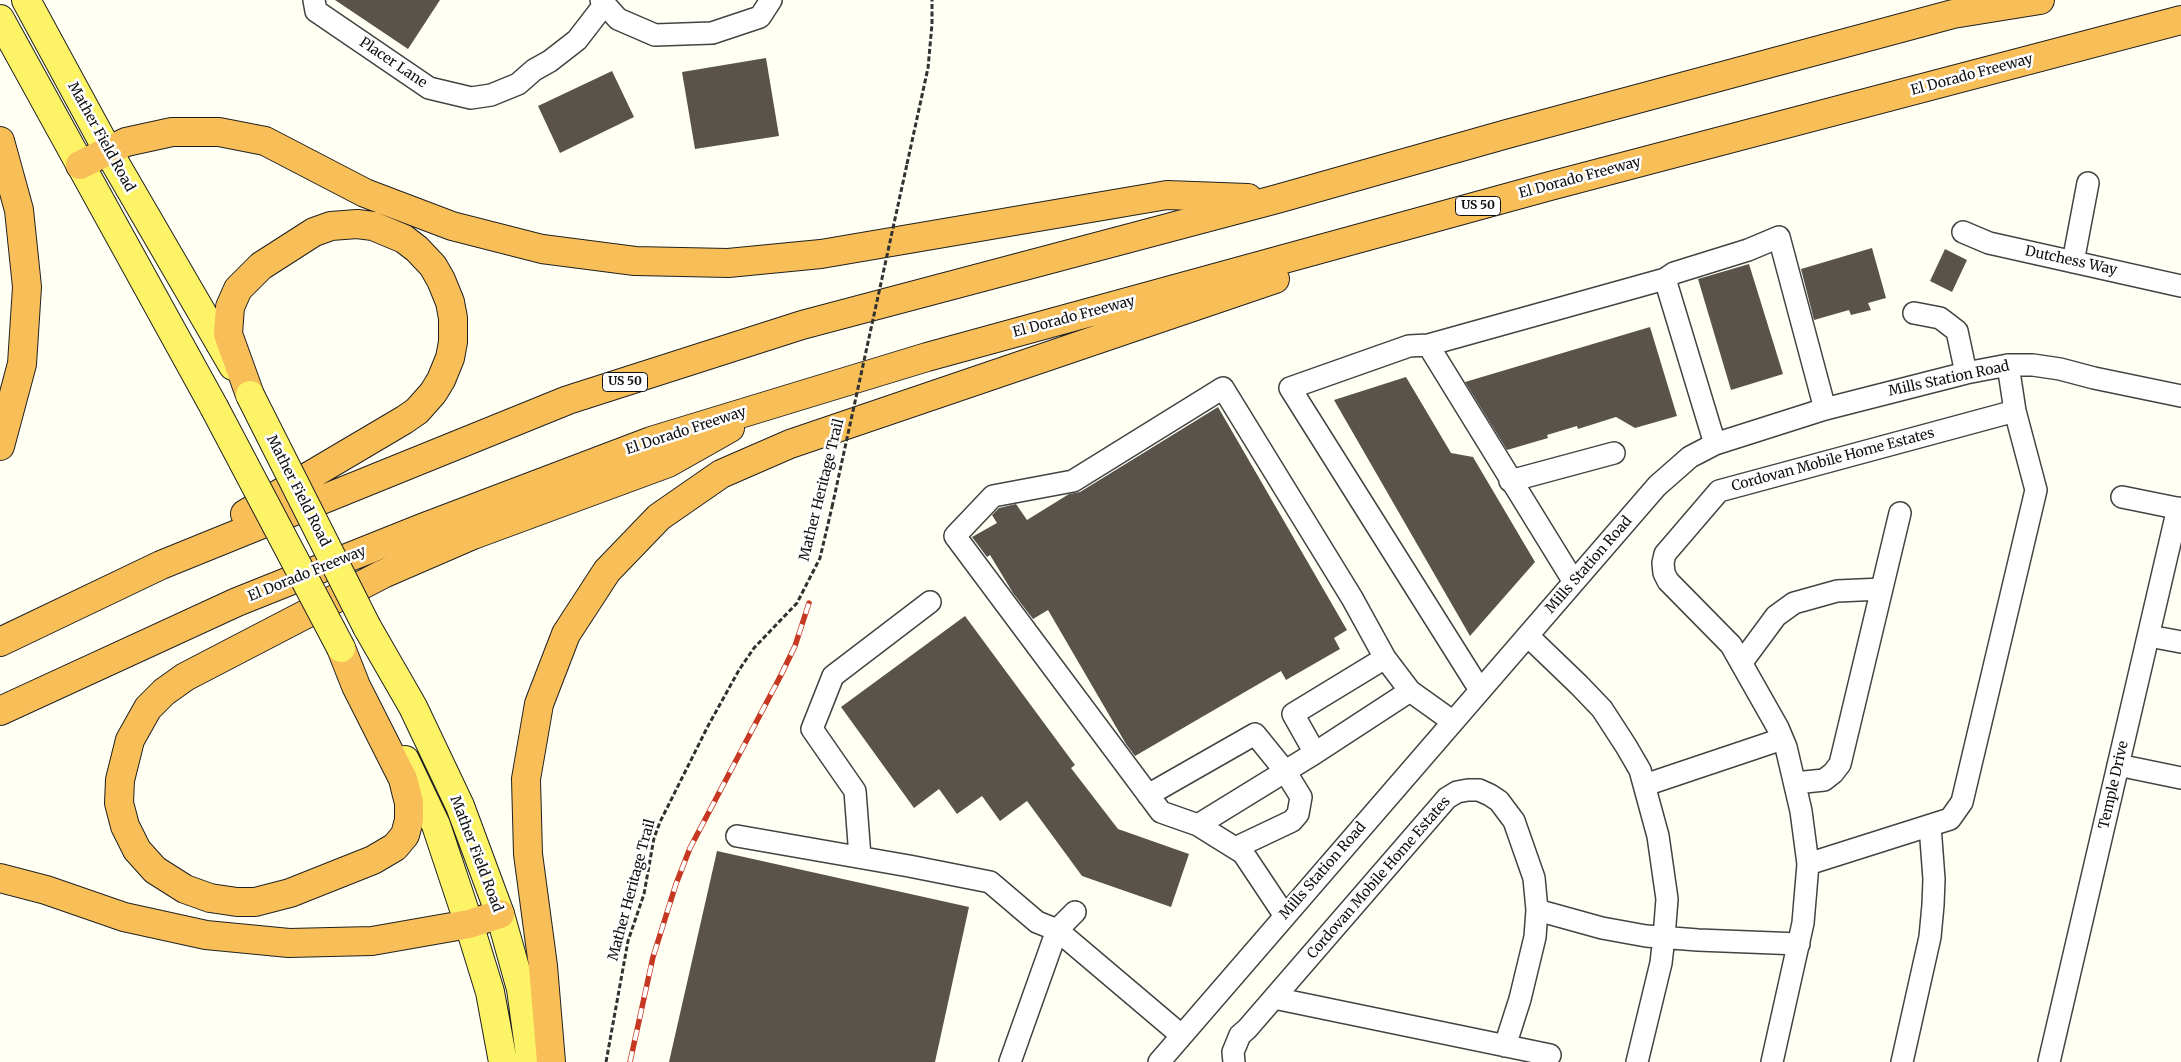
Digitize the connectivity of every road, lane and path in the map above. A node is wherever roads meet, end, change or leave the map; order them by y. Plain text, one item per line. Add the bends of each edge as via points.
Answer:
1 (26, 0) edge
2 (314, 0) edge
3 (771, 0) edge
4 (932, 0) edge
5 (2040, 0) edge
6 (603, 3) edge
7 (0, 19) edge
8 (2181, 20) edge
9 (0, 141) edge
10 (108, 151) junction
11 (80, 165) junction
12 (2088, 183) dead end
13 (1550, 186) junction
14 (1278, 199) junction
15 (1963, 232) dead end
16 (2072, 262) junction
17 (1665, 279) junction
18 (2181, 286) edge
19 (1914, 313) dead end
20 (1428, 345) junction
21 (2008, 364) junction
22 (1966, 373) junction
23 (250, 395) junction
24 (2181, 396) edge
25 (777, 402) junction
26 (1826, 409) junction
27 (2015, 411) junction
28 (1715, 444) junction
29 (0, 446) edge
30 (1614, 453) dead end
31 (1510, 482) junction
32 (2122, 497) dead end
33 (2180, 509) edge
34 (1900, 513) dead end
35 (162, 564) junction
36 (1574, 582) junction
37 (1882, 589) junction
38 (930, 602) dead end
39 (1528, 636) junction
40 (2149, 636) junction
41 (0, 642) edge
42 (2181, 642) edge
43 (341, 648) junction
44 (1385, 658) junction
45 (1742, 662) junction
46 (1480, 690) junction
47 (1410, 691) junction
48 (0, 711) edge
49 (1452, 722) junction
50 (1782, 739) junction
51 (1315, 753) junction
52 (2118, 765) junction
53 (1285, 771) junction
54 (2181, 778) edge
55 (1796, 783) junction
56 (1645, 785) junction
57 (1148, 795) junction
58 (1198, 825) junction
59 (1930, 826) junction
60 (737, 836) dead end
61 (1235, 848) junction
62 (860, 857) junction
63 (1808, 864) junction
64 (0, 878) edge
65 (1537, 910) junction
66 (1075, 912) dead end
67 (500, 914) junction
68 (1285, 916) junction
69 (469, 924) junction
70 (1057, 930) junction
71 (1664, 938) junction
72 (1799, 944) junction
73 (1274, 998) junction
74 (1181, 1035) junction
75 (1505, 1046) junction
76 (1550, 1055) dead end
77 (502, 1062) edge
78 (531, 1062) edge
79 (550, 1062) edge
80 (606, 1062) edge
81 (1010, 1062) edge
82 (1159, 1062) edge
83 (1234, 1062) edge
84 (1637, 1062) edge
85 (1772, 1062) edge
86 (1902, 1062) edge
87 (2049, 1062) edge

1 - 10 main road, Mather Field Road
2 - 6 street, Placer Lane via 316,11 429,88 471,98 491,95 518,84 576,40
3 - 6 street via 760,17 712,33 655,35 618,19
4 - 80 path, Mather Heritage Trail, bridge via 928,68 820,558 798,603 754,648 739,670 660,822 644,894 628,941
5 - 14 highway, US 50 via 1944,17 1516,131
7 - 11 main road, Mather Field Road
8 - 13 highway, El Dorado Freeway / US 50
9 - 29 highway via 19,210 27,287 22,364
10 - 11 highway
10 - 14 highway via 126,142 172,132 219,132 265,141 365,193 452,226 542,249 635,261 728,263 821,254 1167,195
10 - 23 main road, Mather Field Road
11 - 43 main road, Mather Field Road, bridge via 214,407
12 - 16 street
13 - 25 highway, El Dorado Freeway / US 50 via 927,357
13 - 79 highway via 790,444 721,474 659,517 607,571 596,587 566,634 539,704 526,779 528,854 543,966
14 - 35 highway, US 50 via 802,325 568,400
15 - 16 street, Dutchess Way via 1989,243
16 - 18 street, Dutchess Way
17 - 20 street
17 - 26 street via 1674,273 1779,237
17 - 28 street
19 - 22 street via 1940,318 1957,331
20 - 31 street
20 - 46 street via 1409,346 1290,388
21 - 22 street, Mills Station Road
21 - 24 street, Mills Station Road via 2060,369
21 - 27 street
22 - 26 street, Mills Station Road
23 - 35 highway via 228,334 230,307 238,290 262,266 314,232 331,226 357,224 374,226 404,239 433,266 450,302 453,334 450,358 433,393 404,420
23 - 67 main road, Mather Field Road, bridge via 367,627 413,707 460,806
25 - 43 highway via 668,463 473,535 384,574 185,677 164,692 148,708 130,740 120,780 119,803 124,826 137,850 155,870 185,889 210,898 255,902 290,894 372,860 394,847 405,835 409,803 403,779 356,686
25 - 48 highway, El Dorado Freeway / US 50 via 651,441 422,528 237,602
26 - 28 street, Mills Station Road
27 - 45 street, Cordovan Mobile Home Estates via 1719,491 1665,554 1664,573 1668,581 1731,645
27 - 59 street via 2036,490 1962,802 1950,819
28 - 36 street, Mills Station Road via 1690,458 1657,486
30 - 31 street
31 - 36 street
32 - 33 street
33 - 40 street, Temple Drive
34 - 37 street
35 - 41 highway, US 50
36 - 39 street, Mills Station Road
37 - 45 street via 1837,591 1794,603 1776,616
37 - 55 street via 1840,764 1824,780
38 - 62 street via 833,676 812,730 855,791
39 - 46 street, Mills Station Road
39 - 56 street via 1602,710 1640,770
40 - 42 street
40 - 52 street, Temple Drive
43 - 69 main road, Mather Field Road via 389,727 432,816
44 - 47 street
44 - 51 street via 1292,714
44 - 57 street via 1352,598 1223,388 1073,481 993,496 955,536
45 - 50 street, Cordovan Mobile Home Estates
46 - 49 street, Mills Station Road
47 - 49 street
47 - 51 street
49 - 68 street, Mills Station Road
50 - 55 street, Cordovan Mobile Home Estates
50 - 56 street
51 - 53 street
52 - 54 street
52 - 87 street, Temple Drive
53 - 57 street via 1255,734
53 - 58 street
53 - 61 street via 1301,797 1298,814 1292,821
55 - 63 street, Cordovan Mobile Home Estates
56 - 71 street via 1658,836 1667,899
57 - 58 street via 1161,812
58 - 61 street
59 - 63 street
59 - 86 street via 1934,879 1932,922
60 - 62 street
61 - 68 street via 1243,853
62 - 70 street via 990,882 1037,922
63 - 72 street, Cordovan Mobile Home Estates via 1804,923
64 - 69 highway via 124,917 206,935 289,943 372,941
65 - 71 street via 1602,928
65 - 73 street, Cordovan Mobile Home Estates via 1534,878 1514,821 1490,794 1479,790 1457,792 1447,798
65 - 75 street, Cordovan Mobile Home Estates via 1530,964
66 - 70 street
67 - 69 highway
67 - 78 main road, Mather Field Road via 521,990
68 - 74 street, Mills Station Road
69 - 77 main road, Mather Field Road via 490,992
70 - 74 street
70 - 81 street
71 - 72 street
71 - 84 street
72 - 85 street, Cordovan Mobile Home Estates
73 - 75 street
73 - 83 street, Cordovan Mobile Home Estates via 1240,1035 1233,1052
74 - 82 street, Mills Station Road
75 - 76 street

